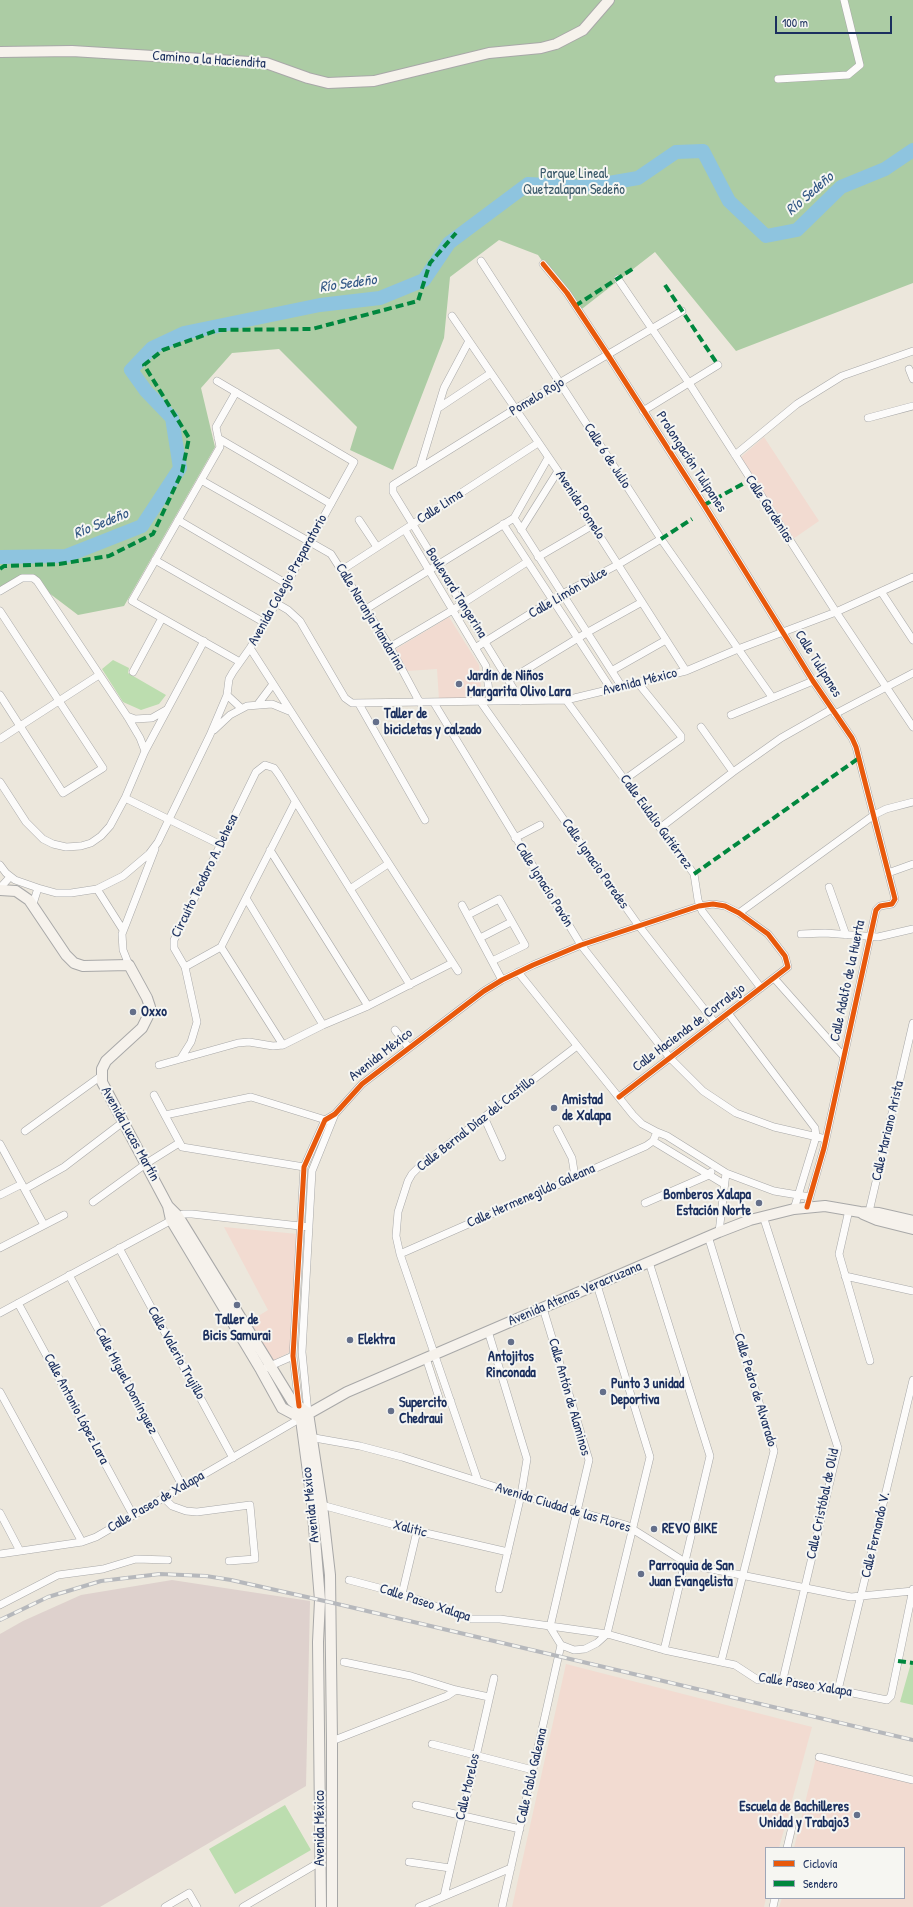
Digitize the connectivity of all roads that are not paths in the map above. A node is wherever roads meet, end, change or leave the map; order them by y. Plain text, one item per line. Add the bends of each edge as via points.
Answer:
1 (610, 0) edge
2 (844, 0) edge
3 (0, 52) edge
4 (778, 79) dead end
5 (481, 261) dead end
6 (543, 264) dead end
7 (618, 279) dead end
8 (682, 311) dead end
9 (452, 316) dead end
10 (651, 329) junction
11 (469, 341) junction
12 (913, 351) edge
13 (608, 355) junction
14 (718, 365) dead end
15 (909, 369) dead end
16 (491, 373) junction
17 (913, 379) edge
18 (218, 381) dead end
19 (560, 383) junction
20 (689, 383) junction
21 (236, 392) junction
22 (913, 406) edge
23 (440, 407) junction
24 (515, 409) junction
25 (643, 411) junction
26 (868, 418) dead end
27 (218, 438) junction
28 (538, 443) junction
29 (735, 455) junction
30 (548, 458) junction
31 (420, 467) junction
32 (558, 471) junction
33 (201, 480) junction
34 (393, 485) joint
35 (331, 504) junction
36 (514, 518) junction
37 (178, 520) junction
38 (359, 520) dead end
39 (503, 524) junction
40 (414, 525) junction
41 (593, 525) junction
42 (405, 530) junction
43 (521, 530) junction
44 (661, 539) junction
45 (310, 541) junction
46 (377, 547) junction
47 (538, 557) junction
48 (155, 560) junction
49 (527, 562) junction
50 (438, 564) junction
51 (618, 564) junction
52 (342, 570) junction
53 (428, 570) junction
54 (913, 577) edge
55 (287, 584) junction
56 (0, 591) edge
57 (882, 593) junction
58 (562, 594) junction
59 (552, 600) junction
60 (642, 602) junction
61 (276, 603) junction
62 (462, 603) junction
63 (366, 609) junction
64 (0, 611) edge
65 (451, 611) junction
66 (836, 612) junction
67 (162, 618) junction
68 (265, 624) junction
69 (588, 632) junction
70 (784, 632) junction
71 (578, 638) junction
72 (666, 640) junction
73 (913, 640) edge
74 (204, 641) junction
75 (486, 641) junction
76 (250, 648) junction
77 (390, 648) junction
78 (475, 648) junction
79 (738, 649) junction
80 (240, 662) junction
81 (612, 670) junction
82 (686, 671) junction
83 (133, 672) dead end
84 (913, 673) edge
85 (99, 675) junction
86 (509, 680) junction
87 (813, 681) junction
88 (638, 683) junction
89 (273, 684) junction
90 (622, 687) junction
91 (887, 688) junction
92 (611, 689) junction
93 (0, 695) edge
94 (227, 695) junction
95 (772, 697) junction
96 (566, 700) junction
97 (58, 701) junction
98 (490, 701) junction
99 (521, 701) junction
100 (434, 702) junction
101 (480, 702) junction
102 (420, 703) junction
103 (258, 704) junction
104 (359, 704) junction
105 (241, 708) junction
106 (167, 710) junction
107 (290, 711) junction
108 (834, 712) junction
109 (127, 716) junction
110 (731, 716) dead end
111 (20, 726) junction
112 (701, 727) dead end
113 (913, 727) edge
114 (210, 735) junction
115 (0, 739) edge
116 (145, 751) junction
117 (733, 772) junction
118 (624, 780) junction
119 (0, 782) edge
120 (125, 798) junction
121 (294, 802) junction
122 (913, 802) edge
123 (874, 816) junction
124 (169, 820) junction
125 (426, 820) dead end
126 (540, 825) dead end
127 (660, 828) junction
128 (514, 838) junction
129 (158, 842) junction
130 (221, 845) junction
131 (270, 850) junction
132 (388, 864) junction
133 (913, 864) edge
134 (0, 865) edge
135 (888, 873) junction
136 (10, 877) junction
137 (829, 886) dead end
138 (38, 888) junction
139 (0, 889) edge
140 (97, 889) junction
141 (350, 889) junction
142 (246, 898) junction
143 (33, 904) junction
144 (462, 905) dead end
145 (699, 906) junction
146 (739, 913) junction
147 (468, 916) junction
148 (511, 922) junction
149 (639, 926) junction
150 (913, 929) edge
151 (123, 930) junction
152 (801, 934) dead end
153 (846, 935) junction
154 (871, 937) junction
155 (480, 938) junction
156 (581, 945) junction
157 (221, 947) junction
158 (492, 961) junction
159 (452, 963) junction
160 (128, 965) junction
161 (185, 967) junction
162 (458, 972) dead end
163 (518, 972) junction
164 (774, 978) junction
165 (502, 980) junction
166 (410, 985) junction
167 (761, 988) junction
168 (368, 1006) junction
169 (728, 1013) junction
170 (913, 1023) edge
171 (715, 1024) junction
172 (323, 1025) junction
173 (395, 1030) dead end
174 (283, 1045) junction
175 (578, 1046) junction
176 (409, 1048) junction
177 (844, 1057) junction
178 (181, 1058) junction
179 (670, 1058) junction
180 (159, 1064) dead end
181 (101, 1076) junction
182 (154, 1095) dead end
183 (619, 1097) junction
184 (335, 1114) junction
185 (165, 1115) junction
186 (484, 1117) junction
187 (325, 1120) junction
188 (123, 1122) junction
189 (333, 1122) junction
190 (557, 1129) dead end
191 (25, 1131) dead end
192 (657, 1132) junction
193 (816, 1137) junction
194 (826, 1139) junction
195 (653, 1141) junction
196 (0, 1144) edge
197 (179, 1144) junction
198 (502, 1157) dead end
199 (147, 1163) junction
200 (716, 1166) junction
201 (304, 1168) junction
202 (726, 1173) junction
203 (709, 1175) junction
204 (575, 1177) junction
205 (724, 1184) junction
206 (24, 1187) junction
207 (0, 1195) edge
208 (798, 1195) junction
209 (93, 1202) dead end
210 (809, 1202) junction
211 (644, 1203) dead end
212 (794, 1209) junction
213 (849, 1210) junction
214 (865, 1214) junction
215 (64, 1215) dead end
216 (763, 1216) junction
217 (174, 1218) junction
218 (913, 1221) edge
219 (44, 1225) junction
220 (301, 1227) junction
221 (309, 1227) junction
222 (913, 1229) edge
223 (719, 1232) junction
224 (708, 1236) junction
225 (0, 1248) edge
226 (119, 1248) junction
227 (400, 1254) junction
228 (649, 1262) junction
229 (69, 1275) junction
230 (845, 1276) junction
231 (597, 1285) junction
232 (913, 1291) edge
233 (18, 1303) junction
234 (543, 1308) junction
235 (0, 1313) edge
236 (488, 1331) junction
237 (293, 1356) junction
238 (430, 1357) junction
239 (870, 1361) dead end
240 (265, 1368) junction
241 (913, 1380) edge
242 (0, 1392) edge
243 (299, 1406) junction
244 (305, 1415) junction
245 (307, 1437) junction
246 (233, 1458) junction
247 (478, 1481) junction
248 (183, 1487) junction
249 (521, 1495) junction
250 (164, 1498) junction
251 (317, 1504) junction
252 (577, 1511) junction
253 (0, 1513) edge
254 (133, 1515) junction
255 (632, 1528) junction
256 (417, 1531) junction
257 (82, 1542) junction
258 (20, 1551) junction
259 (508, 1552) junction
260 (0, 1554) edge
261 (168, 1560) dead end
262 (229, 1561) dead end
263 (686, 1563) junction
264 (743, 1575) junction
265 (349, 1580) dead end
266 (499, 1589) dead end
267 (804, 1589) junction
268 (913, 1591) edge
269 (402, 1594) junction
270 (861, 1598) junction
271 (0, 1605) edge
272 (550, 1627) junction
273 (607, 1634) junction
274 (318, 1642) junction
275 (331, 1644) junction
276 (561, 1645) junction
277 (664, 1650) junction
278 (344, 1662) dead end
279 (721, 1662) junction
280 (494, 1678) dead end
281 (783, 1679) junction
282 (456, 1690) junction
283 (838, 1690) junction
284 (489, 1697) junction
285 (337, 1739) dead end
286 (432, 1744) dead end
287 (475, 1756) junction
288 (819, 1757) dead end
289 (533, 1770) junction
290 (913, 1780) edge
291 (416, 1805) dead end
292 (462, 1815) junction
293 (792, 1827) dead end
294 (520, 1829) junction
295 (787, 1847) edge
296 (320, 1862) junction
297 (409, 1862) dead end
298 (450, 1868) junction
299 (511, 1868) junction
300 (444, 1896) junction
301 (165, 1907) edge
302 (197, 1907) edge
303 (243, 1907) edge
304 (321, 1907) edge
305 (332, 1907) edge
306 (419, 1907) edge
307 (502, 1907) edge

1 - 3 main road, Camino a la Haciendita via 583,30 556,44 489,53 374,82 328,83 266,63 72,51
2 - 4 street via 860,65 848,75
5 - 19 street, Calle 6 de Julio
6 - 13 street, Prolongación Tulipanes
7 - 10 street, Calle Gardenias
8 - 10 street, Pomelo Rojo
9 - 11 street, Avenida Pomelo
10 - 13 street, Pomelo Rojo
10 - 20 street, Calle Gardenias
11 - 16 street, Avenida Pomelo
11 - 23 street via 444,388
12 - 29 street via 842,376 797,404
13 - 19 street, Pomelo Rojo
13 - 25 street, Prolongación Tulipanes
14 - 20 street
15 - 17 street
16 - 23 street
16 - 24 street, Avenida Pomelo
18 - 21 street, Avenida Colegio Preparatorio
19 - 24 street, Pomelo Rojo
19 - 44 street, Calle 6 de Julio
20 - 25 street
20 - 29 street, Calle Gardenias
21 - 27 street via 216,427
21 - 35 street, Avenida Colegio Preparatorio via 354,462
22 - 26 street
23 - 31 street
24 - 28 street, Avenida Pomelo
24 - 31 street, Pomelo Rojo
25 - 70 street, Prolongación Tulipanes
27 - 33 street via 220,447
27 - 35 street
28 - 30 street, Avenida Pomelo
28 - 40 street, Calle Lima
29 - 66 street, Calle Gardenias
30 - 32 street, Avenida Pomelo
30 - 36 street
31 - 34 street, Pomelo Rojo
32 - 41 street, Avenida Pomelo
32 - 43 street
33 - 37 street
33 - 45 street, Calle Naranja Mandarina
34 - 40 street, Boulevard Tangerina via 393,492
35 - 45 street, Avenida Colegio Preparatorio
36 - 39 street
36 - 43 street
37 - 48 street
37 - 55 street
38 - 46 street
39 - 49 street
39 - 50 street
40 - 42 street, Calle Lima
40 - 50 street, Boulevard Tangerina
41 - 47 street
41 - 51 street, Avenida Pomelo
42 - 46 street, Calle Lima
42 - 53 street, Boulevard Tangerina
43 - 47 street
44 - 51 street, Calle Limón Dulce
44 - 79 street, Calle 6 de Julio
45 - 52 street, Calle Naranja Mandarina via 331,554
45 - 55 street, Avenida Colegio Preparatorio
46 - 52 street, Calle Lima
47 - 58 street
48 - 67 street via 132,601
48 - 68 street
49 - 59 street
49 - 62 street
50 - 53 street
50 - 62 street, Boulevard Tangerina
51 - 58 street, Calle Limón Dulce
51 - 60 street, Avenida Pomelo
52 - 63 street, Calle Naranja Mandarina
53 - 63 street
53 - 65 street, Boulevard Tangerina
54 - 57 street, Avenida México
55 - 61 street, Avenida Colegio Preparatorio
56 - 85 street via 22,578 33,578 41,585
57 - 66 street, Avenida México
57 - 73 street
58 - 59 street, Calle Limón Dulce
58 - 69 street
59 - 71 street
59 - 75 street, Calle Limón Dulce
60 - 69 street
60 - 72 street, Avenida Pomelo
61 - 68 street, Avenida Colegio Preparatorio
61 - 104 street, Avenida México via 300,620 349,701
62 - 65 street
62 - 75 street, Boulevard Tangerina
63 - 77 street, Calle Naranja Mandarina
64 - 97 street
65 - 77 street
65 - 78 street, Boulevard Tangerina
66 - 70 street, Avenida México
66 - 91 street, Calle Gardenias
67 - 74 street
67 - 83 street
68 - 76 street, Avenida Colegio Preparatorio
69 - 71 street
69 - 81 street
70 - 79 street, Avenida México
70 - 87 street, Calle Tulipanes
71 - 86 street
71 - 92 street
72 - 81 street
72 - 82 street, Avenida Pomelo
74 - 80 street
74 - 106 street
75 - 78 street, Calle Limón Dulce
75 - 86 street, Boulevard Tangerina
76 - 80 street, Avenida Colegio Preparatorio
76 - 89 street
77 - 102 street, Calle Naranja Mandarina
78 - 98 street, Boulevard Tangerina via 486,666
79 - 82 street, Avenida México
79 - 95 street, Calle 6 de Julio
80 - 94 street, Avenida Colegio Preparatorio via 229,679
81 - 90 street
82 - 88 street, Avenida México
84 - 91 street
85 - 97 street
85 - 109 street
86 - 99 street, Boulevard Tangerina
87 - 95 street
87 - 108 street, Calle Tulipanes
88 - 90 street, Avenida México
88 - 118 street via 681,739
89 - 103 street
89 - 107 street
90 - 92 street, Avenida México
91 - 108 street
91 - 113 street, Calle Gardenias
92 - 96 street, Avenida México
93 - 111 street
94 - 105 street
94 - 114 street, Avenida Colegio Preparatorio
95 - 110 street
96 - 99 street, Avenida México
96 - 118 street, Calle Eulalio Gutiérrez
97 - 111 street
97 - 111 street via 103,768 63,793
98 - 99 street, Avenida México
98 - 101 street, Avenida México
100 - 101 street, Avenida México
100 - 102 street, Avenida México
100 - 128 street, Calle Ignacio Pavón
101 - 149 street, Calle Ignacio Paredes
102 - 104 street, Avenida México
103 - 105 street
103 - 107 street via 272,704
104 - 125 street
105 - 114 street
106 - 109 street via 152,718 135,719
106 - 116 street
107 - 132 street
108 - 117 street via 781,738
108 - 123 street, Calle Adolfo de la Huerta via 854,743
109 - 116 street
111 - 115 street
112 - 117 street
114 - 124 street, Avenida Colegio Preparatorio
116 - 120 street
117 - 127 street
118 - 127 street, Calle Eulalio Gutiérrez
119 - 120 street via 43,839 66,847 91,843 101,836 110,826
120 - 124 street
121 - 130 street, Circuito Teodoro A. Dehesa via 274,768 265,765 260,767
121 - 131 street
121 - 141 street, Circuito Teodoro A. Dehesa
122 - 123 street via 886,809
123 - 135 street, Calle Adolfo de la Huerta
123 - 146 street
124 - 129 street, Avenida Colegio Preparatorio
124 - 130 street
126 - 128 street
127 - 145 street, Calle Eulalio Gutiérrez via 694,874
128 - 156 street, Calle Ignacio Pavón
129 - 140 street, Avenida Colegio Preparatorio via 139,864 123,876
129 - 151 street, Avenida Colegio Preparatorio
130 - 161 street, Circuito Teodoro A. Dehesa via 174,940 174,948
131 - 142 street
131 - 168 street
132 - 141 street
132 - 159 street
133 - 135 street
134 - 136 street
135 - 154 street, Calle Adolfo de la Huerta via 894,902 877,908
136 - 138 street, Avenida Colegio Preparatorio
136 - 139 street
137 - 153 street
138 - 140 street, Avenida Colegio Preparatorio via 56,893
138 - 143 street
139 - 143 main road via 16,891
140 - 151 street
141 - 166 street, Circuito Teodoro A. Dehesa
142 - 157 street
142 - 172 street
143 - 160 main road via 66,955 74,963 83,966
144 - 147 street
145 - 146 street, Avenida México via 719,904
145 - 149 street, Avenida México
145 - 167 street, Calle Eulalio Gutiérrez
146 - 164 street, Calle Hacienda de Corralejo via 768,934 785,956 788,967
147 - 148 street via 499,899
147 - 155 street
148 - 155 street
148 - 158 street via 525,945
149 - 156 street, Avenida México
149 - 171 street, Calle Ignacio Paredes
150 - 154 street
151 - 160 street, Avenida Colegio Preparatorio via 122,944
152 - 153 street
153 - 154 street
154 - 177 street, Calle Adolfo de la Huerta
155 - 158 street
156 - 163 street, Avenida México
156 - 179 street, Calle Ignacio Pavón
157 - 161 street
157 - 174 street
158 - 165 street
159 - 162 street
159 - 166 street
160 - 181 main road, Avenida Lucas Martín via 147,998 149,1014 142,1028 106,1061
161 - 178 street, Circuito Teodoro A. Dehesa via 197,1022 191,1042
163 - 165 street, Avenida México
163 - 175 street
164 - 167 street, Calle Hacienda de Corralejo
164 - 177 street
165 - 176 street, Avenida México
166 - 168 street
167 - 169 street, Calle Hacienda de Corralejo
168 - 172 street
169 - 171 street, Calle Hacienda de Corralejo
169 - 193 street via 815,1128
170 - 214 street, Calle Mariano Arista
171 - 179 street, Calle Hacienda de Corralejo
172 - 174 street
173 - 176 street
174 - 178 street via 238,1043
175 - 183 street
175 - 186 street, Calle Bernal Díaz del Castillo
176 - 184 street, Avenida México via 357,1088
177 - 194 street, Calle Adolfo de la Huerta
178 - 180 street
179 - 183 street, Calle Hacienda de Corralejo
179 - 193 street, Calle Ignacio Pavón via 703,1091 736,1113 774,1128
181 - 188 main road, Avenida Lucas Martín via 105,1089
181 - 191 street
182 - 185 street
183 - 192 street via 642,1124
184 - 187 street, Avenida México
184 - 189 street, Avenida México
185 - 187 street via 251,1097
185 - 197 street
186 - 198 street
186 - 227 street, Calle Bernal Díaz del Castillo via 412,1174 396,1225
187 - 189 street
187 - 201 street, Avenida México
188 - 199 main road, Avenida Lucas Martín
188 - 206 street via 64,1167
189 - 221 street, Avenida México via 312,1171
190 - 204 street via 572,1158
192 - 195 street
192 - 200 street
193 - 194 street, Calle Ignacio Pavón
193 - 208 street
194 - 210 street, Calle Adolfo de la Huerta
195 - 203 street
195 - 204 street, Calle Hermenegildo Galeana
196 - 206 street
197 - 199 street
197 - 201 street via 185,1148
199 - 209 street
199 - 217 main road, Avenida Lucas Martín
200 - 202 street
200 - 203 street
201 - 220 street, Avenida México
202 - 205 street
202 - 208 street via 769,1189
203 - 205 street
203 - 211 street
204 - 227 street, Calle Hermenegildo Galeana
205 - 223 street
206 - 207 street
206 - 219 street
208 - 210 street
208 - 212 street
210 - 212 main road, Avenida Atenas Veracruzana
210 - 213 main road, Avenida Atenas Veracruzana
212 - 216 main road, Avenida Atenas Veracruzana
213 - 214 main road, Avenida Atenas Veracruzana
213 - 230 street via 839,1254
214 - 218 main road, Avenida Atenas Veracruzana via 879,1213
214 - 222 main road, Avenida Atenas Veracruzana
215 - 219 street
216 - 223 main road, Avenida Atenas Veracruzana
216 - 267 street, Calle Cristóbal de Olid via 838,1448
217 - 220 street via 192,1214
217 - 226 street
217 - 240 main road, Avenida Lucas Martín
219 - 225 street
220 - 221 street
220 - 237 street, Avenida México
221 - 244 street, Avenida México via 302,1352
223 - 224 main road, Avenida Atenas Veracruzana
224 - 228 main road, Avenida Atenas Veracruzana
224 - 264 street, Calle Pedro de Alvarado via 774,1452
226 - 229 street
226 - 246 street, Calle Valerio Trujillo
227 - 238 street, Calle Bernal Díaz del Castillo
228 - 231 main road, Avenida Atenas Veracruzana
228 - 263 street via 710,1456
229 - 233 street
229 - 248 street, Calle Miguel Domínguez
230 - 232 street
230 - 239 street
231 - 234 main road, Avenida Atenas Veracruzana
231 - 255 street via 650,1457
233 - 235 street
233 - 254 street, Calle Antonio López Lara
234 - 236 main road, Avenida Atenas Veracruzana
234 - 252 street, Calle Antón de Alaminos via 589,1460
236 - 238 main road, Avenida Atenas Veracruzana
236 - 249 street via 527,1458
237 - 240 street
237 - 243 street, Avenida México
238 - 244 main road, Avenida Atenas Veracruzana via 347,1392
238 - 247 street, Calle Bernal Díaz del Castillo via 441,1404 450,1402
240 - 243 main road, Avenida Lucas Martín
240 - 244 main road, Avenida Lucas Martín via 282,1408
241 - 270 street, Calle Fernando V.
242 - 257 street
243 - 244 main road, Avenida México
244 - 245 main road, Avenida México
244 - 246 street, Calle Paseo de Xalapa
245 - 247 street, Avenida Ciudad de las Flores via 360,1446
245 - 251 main road, Avenida México
246 - 248 street, Calle Paseo de Xalapa
247 - 249 street, Avenida Ciudad de las Flores
248 - 250 street, Calle Paseo de Xalapa
249 - 252 street, Avenida Ciudad de las Flores
249 - 259 street
250 - 254 street, Calle Paseo de Xalapa
250 - 262 street via 172,1506 197,1512 250,1504 255,1559
251 - 256 street, Xalitic
251 - 274 main road, Avenida México via 320,1600
251 - 275 main road, Avenida México via 330,1575
252 - 255 street, Avenida Ciudad de las Flores
252 - 272 street, Calle Antón de Alaminos
253 - 258 street
254 - 257 street, Calle Paseo de Xalapa via 96,1537
255 - 263 street, Avenida Ciudad de las Flores
255 - 273 street
256 - 259 street, Xalitic
256 - 269 street
257 - 258 street, Calle Paseo de Xalapa
258 - 260 street, Calle Paseo de Xalapa
259 - 266 street
261 - 271 street via 136,1559 103,1569 58,1575
263 - 264 street, Avenida Ciudad de las Flores
263 - 277 street
264 - 267 street, Avenida Ciudad de las Flores
264 - 279 street, Calle Pedro de Alvarado
265 - 269 street, Calle Paseo Xalapa
267 - 270 street, Avenida Ciudad de las Flores
267 - 281 street, Calle Cristóbal de Olid
268 - 270 street, Avenida Ciudad de las Flores
268 - 283 street, Calle Paseo Xalapa via 890,1699
269 - 272 street, Calle Paseo Xalapa via 471,1619 500,1619
270 - 283 street, Calle Fernando V.
272 - 273 street, Calle Paseo Xalapa
272 - 276 street
273 - 276 street via 585,1649 574,1650
273 - 277 street, Calle Paseo Xalapa
274 - 275 main road
274 - 296 main road, Avenida México
275 - 305 main road, Avenida México
276 - 289 street, Calle Pablo Galeana
277 - 279 street, Calle Paseo Xalapa
278 - 282 street via 411,1676
279 - 281 street, Calle Paseo Xalapa via 735,1665 758,1680
280 - 284 street, Calle Morelos
281 - 283 street, Calle Paseo Xalapa via 809,1687
282 - 284 street
282 - 285 street via 447,1696
284 - 287 street, Calle Morelos
286 - 287 street
287 - 289 street
287 - 292 street, Calle Morelos
288 - 290 street
289 - 294 street, Calle Pablo Galeana
291 - 292 street
292 - 294 street
292 - 298 street, Calle Morelos
293 - 295 street
294 - 299 street, Calle Pablo Galeana
296 - 303 street
296 - 304 main road, Avenida México
297 - 298 street
298 - 300 street, Calle Morelos
299 - 300 street
299 - 307 street, Calle Pablo Galeana
300 - 306 street
301 - 302 street via 189,1893

